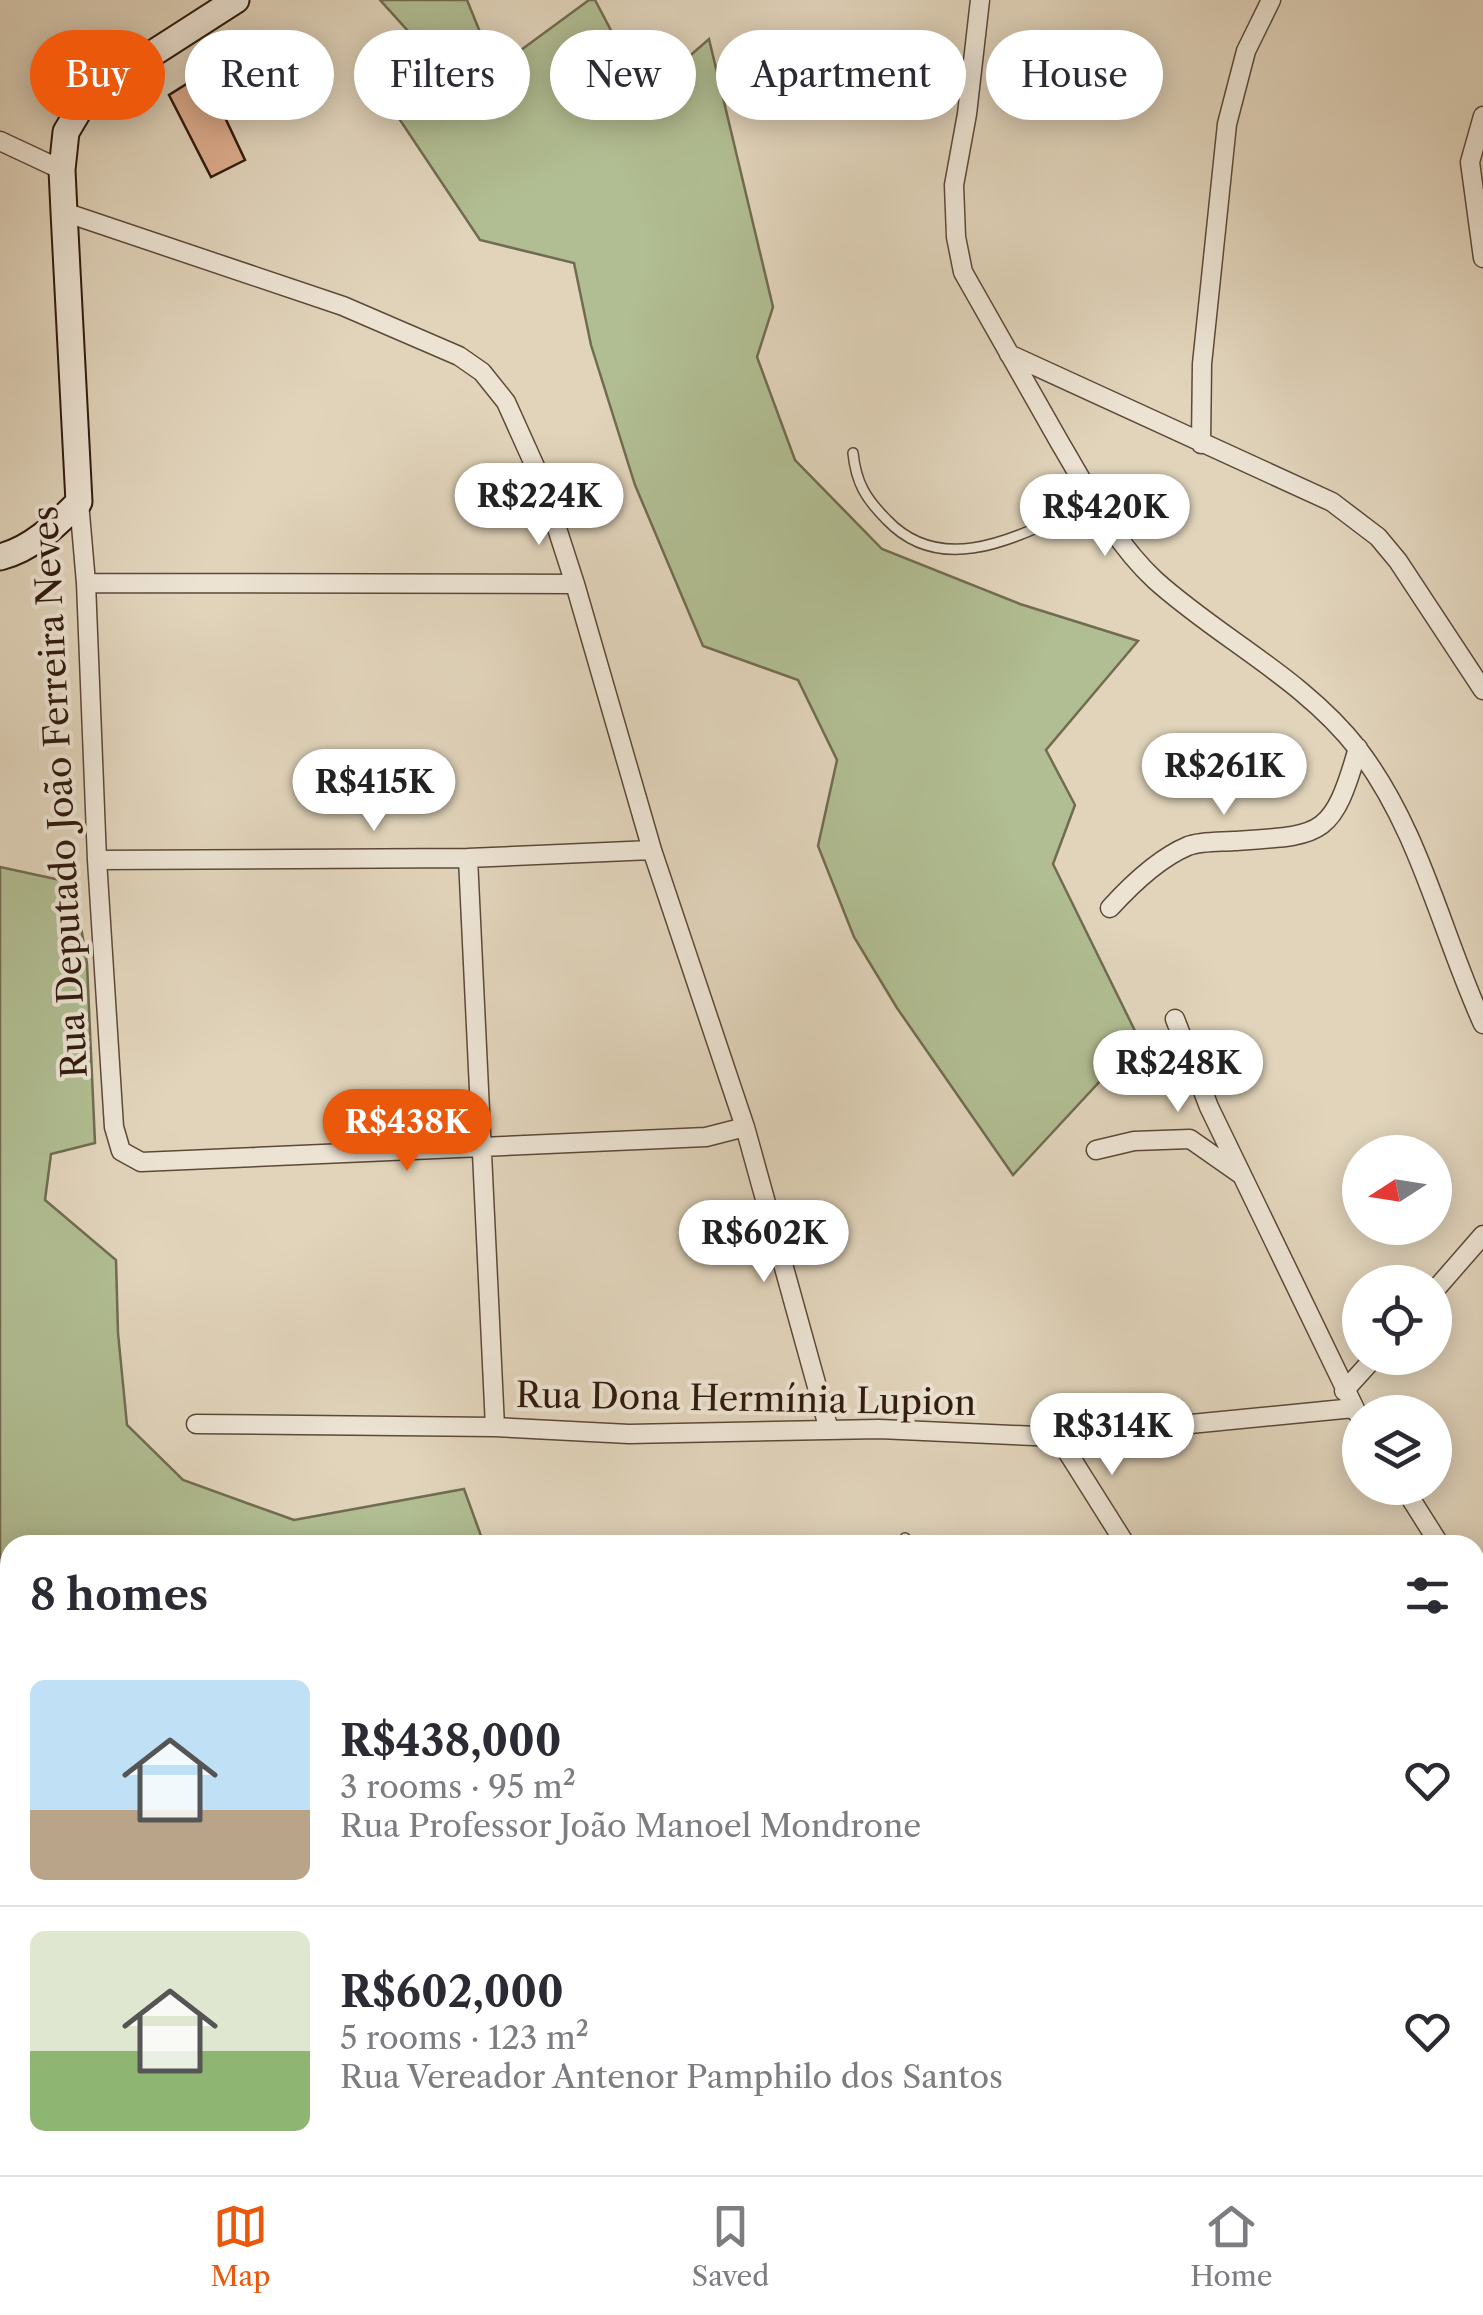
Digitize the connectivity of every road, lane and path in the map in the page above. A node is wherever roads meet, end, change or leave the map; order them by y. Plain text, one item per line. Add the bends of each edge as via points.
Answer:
1 (236, 0) edge
2 (980, 0) edge
3 (1270, 0) edge
4 (1483, 116) edge
5 (0, 141) edge
6 (62, 170) junction
7 (64, 212) junction
8 (1483, 258) edge
9 (1009, 354) junction
10 (1201, 444) junction
11 (853, 453) dead end
12 (79, 502) junction
13 (1094, 502) junction
14 (0, 557) edge
15 (86, 583) junction
16 (575, 584) junction
17 (1483, 690) edge
18 (1358, 748) junction
19 (652, 850) junction
20 (468, 858) junction
21 (97, 860) junction
22 (1110, 908) dead end
23 (1175, 1019) dead end
24 (1483, 1024) edge
25 (746, 1126) junction
26 (479, 1147) junction
27 (1096, 1150) dead end
28 (1241, 1174) junction
29 (1483, 1235) edge
30 (1452, 1271) edge
31 (1348, 1395) edge
32 (1342, 1407) edge
33 (196, 1424) dead end
34 (495, 1427) junction
35 (828, 1430) junction
36 (1058, 1437) junction
37 (1415, 1505) edge
38 (1120, 1535) edge
39 (1434, 1535) edge

1 - 6 street, Rua Deputado João Ferreira Neves via 88,94 66,132
2 - 9 street via 954,185 956,237 963,272
3 - 10 street via 1246,52 1227,124 1202,364
4 - 8 street via 1470,162
5 - 6 street
6 - 7 street, Rua Deputado João Ferreira Neves
7 - 12 street, Rua Deputado João Ferreira Neves
7 - 16 street via 344,306 482,372 506,402 542,482
9 - 10 street
9 - 13 street
10 - 17 street via 1332,502 1378,536
11 - 13 lane via 864,497 893,526 926,546 954,552 982,548
12 - 14 street via 50,532
12 - 15 street, Rua Deputado João Ferreira Neves
13 - 18 street via 1156,581 1247,649
15 - 16 street
15 - 21 street, Rua Deputado João Ferreira Neves
16 - 19 street
18 - 22 street via 1345,794 1324,825 1289,839 1189,846 1131,885
18 - 24 street via 1406,825
19 - 20 street
19 - 25 street
20 - 21 street
20 - 26 street
21 - 26 street, Rua Deputado João Ferreira Neves via 120,1151 142,1162
23 - 28 street
25 - 26 street via 706,1137
25 - 35 street
26 - 34 street
27 - 28 street via 1190,1139
28 - 31 street
29 - 30 street
32 - 36 street, Rua Dona Hermínia Lupion
33 - 34 street, Rua Dona Hermínia Lupion
34 - 35 street, Rua Dona Hermínia Lupion via 630,1434
35 - 36 street, Rua Dona Hermínia Lupion
36 - 38 street
37 - 39 street

